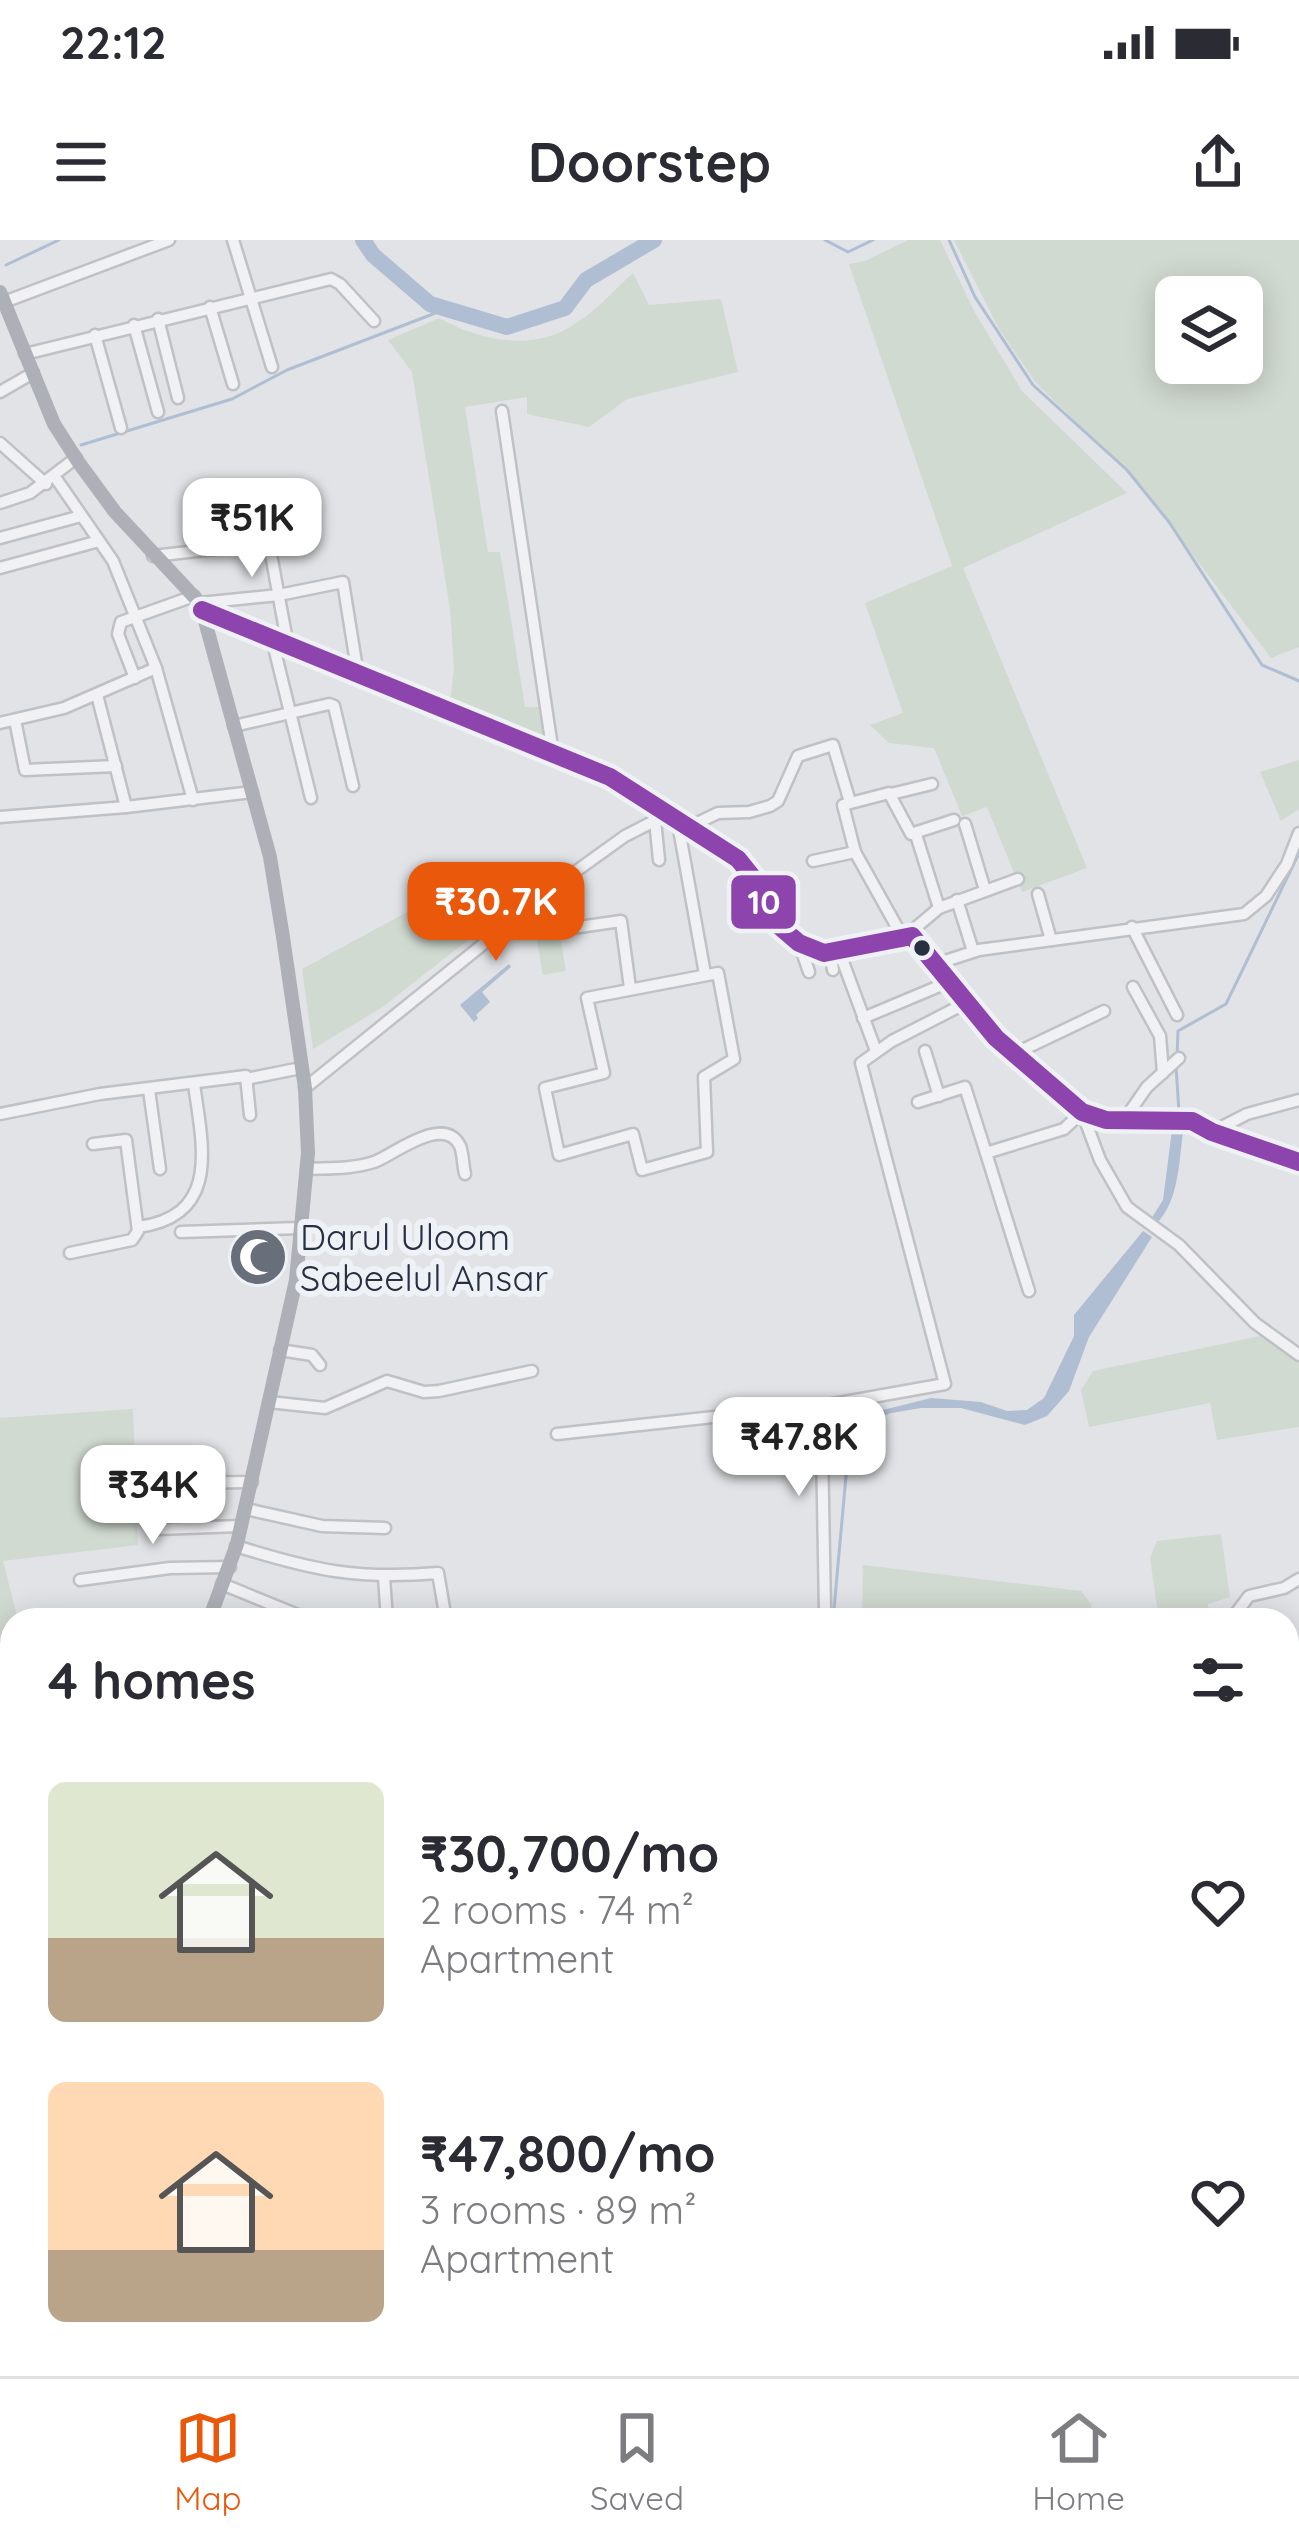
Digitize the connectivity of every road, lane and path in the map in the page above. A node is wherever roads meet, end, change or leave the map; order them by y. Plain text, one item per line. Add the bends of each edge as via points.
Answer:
1 (169, 240) edge
2 (233, 240) edge
3 (2, 297) edge
4 (251, 298) junction
5 (210, 307) junction
6 (158, 319) junction
7 (374, 321) dead end
8 (134, 325) junction
9 (94, 335) junction
10 (25, 354) junction
11 (272, 367) dead end
12 (33, 373) junction
13 (233, 384) dead end
14 (0, 392) edge
15 (178, 398) dead end
16 (502, 411) dead end
17 (158, 412) dead end
18 (121, 428) dead end
19 (1, 445) edge
20 (76, 458) junction
21 (50, 480) junction
22 (0, 503) edge
23 (262, 506) dead end
24 (81, 516) junction
25 (0, 538) edge
26 (302, 539) dead end
27 (99, 541) junction
28 (268, 544) junction
29 (153, 556) junction
30 (0, 568) edge
31 (279, 595) junction
32 (199, 603) junction
33 (136, 615) junction
34 (272, 639) junction
35 (288, 646) junction
36 (156, 668) junction
37 (358, 675) junction
38 (135, 678) junction
39 (98, 695) junction
40 (290, 712) junction
41 (15, 720) junction
42 (0, 723) edge
43 (234, 726) junction
44 (554, 754) junction
45 (116, 766) junction
46 (932, 784) dead end
47 (353, 786) dead end
48 (252, 792) junction
49 (891, 794) junction
50 (311, 798) dead end
51 (193, 800) junction
52 (850, 802) junction
53 (126, 807) junction
54 (0, 817) edge
55 (655, 820) junction
56 (681, 820) junction
57 (1299, 832) edge
58 (917, 838) dead end
59 (856, 852) junction
60 (659, 860) dead end
61 (813, 861) dead end
62 (1018, 879) dead end
63 (562, 882) junction
64 (985, 890) junction
65 (1037, 894) dead end
66 (958, 900) junction
67 (939, 908) junction
68 (1132, 927) junction
69 (904, 935) junction
70 (1051, 940) junction
71 (800, 943) junction
72 (834, 952) junction
73 (973, 952) junction
74 (936, 964) junction
75 (833, 970) dead end
76 (809, 972) dead end
77 (705, 974) junction
78 (949, 982) junction
79 (1133, 987) dead end
80 (630, 988) junction
81 (966, 1003) junction
82 (1104, 1011) dead end
83 (1177, 1015) dead end
84 (862, 1018) junction
85 (876, 1051) junction
86 (925, 1052) dead end
87 (1014, 1054) junction
88 (302, 1068) junction
89 (246, 1079) junction
90 (194, 1084) junction
91 (305, 1088) junction
92 (149, 1090) junction
93 (939, 1096) junction
94 (1299, 1100) edge
95 (918, 1102) dead end
96 (1082, 1112) junction
97 (0, 1114) edge
98 (250, 1114) dead end
99 (1124, 1120) junction
100 (1212, 1132) junction
101 (93, 1144) dead end
102 (986, 1154) junction
103 (1299, 1162) edge
104 (160, 1169) dead end
105 (307, 1169) junction
106 (465, 1174) dead end
107 (138, 1227) junction
108 (299, 1228) junction
109 (181, 1232) dead end
110 (70, 1253) dead end
111 (1029, 1291) dead end
112 (280, 1350) junction
113 (1299, 1355) edge
114 (320, 1365) dead end
115 (532, 1372) dead end
116 (268, 1402) junction
117 (833, 1403) junction
118 (556, 1434) dead end
119 (252, 1482) junction
120 (163, 1483) dead end
121 (246, 1509) junction
122 (240, 1526) junction
123 (386, 1528) dead end
124 (158, 1529) dead end
125 (236, 1546) junction
126 (230, 1567) junction
127 (384, 1577) junction
128 (1299, 1579) edge
129 (80, 1580) dead end
130 (222, 1584) junction
131 (213, 1608) edge
132 (281, 1608) edge
133 (386, 1608) edge
134 (444, 1608) edge
135 (825, 1608) edge
136 (1240, 1608) edge

1 - 3 street
2 - 4 street
3 - 10 street
4 - 5 street
4 - 7 street via 331,279
4 - 11 street
5 - 6 street
5 - 13 street
6 - 8 street
6 - 15 street
8 - 9 street
8 - 17 street
9 - 10 street
9 - 18 street
10 - 12 street
12 - 14 street
12 - 20 street
16 - 44 street
19 - 21 street
20 - 21 street
20 - 29 street
21 - 22 street
21 - 24 street
23 - 28 street
24 - 25 street
24 - 27 street
26 - 28 street
27 - 30 street
27 - 33 street
28 - 29 street
28 - 31 street
29 - 32 street
31 - 32 street
31 - 35 street
31 - 37 street via 343,582
32 - 33 street
32 - 34 street
32 - 43 street
33 - 36 street
33 - 38 street via 121,622 118,634
34 - 35 street
34 - 40 street
35 - 37 street
36 - 38 street
36 - 51 street
37 - 44 street
38 - 39 street
39 - 41 street
39 - 45 street
40 - 43 street
40 - 47 street via 334,706
40 - 50 street
41 - 42 street
41 - 45 street via 26,770
43 - 48 street
44 - 56 street
45 - 53 street
46 - 49 street
48 - 51 street
48 - 88 street via 270,857
49 - 52 street
49 - 64 street via 908,833 959,822
51 - 53 street
52 - 56 street via 833,746 826,745 798,756 770,806
52 - 59 street via 843,809
53 - 54 street
55 - 56 street
55 - 60 street
55 - 63 street
56 - 71 street via 738,859 771,919
56 - 77 street
57 - 68 street via 1277,880 1244,914
58 - 67 street
59 - 61 street
59 - 69 street
62 - 64 street
63 - 80 street via 572,928 621,922
63 - 91 street
64 - 66 street
65 - 70 street
66 - 67 street
66 - 73 street
67 - 69 street
68 - 70 street
68 - 83 street
69 - 72 street
69 - 74 street
70 - 73 street
71 - 72 street
71 - 76 street
72 - 75 street
72 - 84 street
73 - 74 street
74 - 78 street
77 - 80 street
77 - 80 street via 718,973 734,1059 704,1077 707,1152 642,1170 633,1134 559,1155 544,1088 604,1073 587,998
78 - 81 street
78 - 84 street
79 - 99 street via 1171,1065
81 - 85 street
81 - 87 street
82 - 87 street
84 - 85 street
85 - 117 street via 861,1063 945,1384
86 - 93 street
87 - 96 street
88 - 89 street
88 - 91 street
89 - 90 street
89 - 98 street
90 - 92 street
90 - 107 street via 202,1179 174,1217
91 - 105 street
92 - 97 street
92 - 104 street
93 - 95 street
93 - 102 street via 965,1087
94 - 100 street
96 - 99 street
96 - 102 street via 1064,1129
96 - 113 street via 1118,1197
99 - 100 street via 1192,1121
100 - 103 street
101 - 107 street via 126,1140
102 - 111 street
105 - 106 street via 374,1162 414,1139 437,1136 459,1144
105 - 108 street
107 - 110 street via 132,1240
108 - 109 street
108 - 112 street
112 - 114 street via 313,1355
112 - 116 street
115 - 116 street via 424,1392 387,1381 325,1408
116 - 119 street
117 - 118 street
117 - 135 street via 822,1445
119 - 120 street
119 - 121 street
121 - 122 street
121 - 123 street via 322,1526
122 - 124 street
122 - 125 street
125 - 126 street
125 - 127 street via 314,1570
126 - 129 street
126 - 130 street
127 - 133 street
127 - 134 street via 438,1573
128 - 136 street via 1249,1596
130 - 131 street
130 - 132 street

